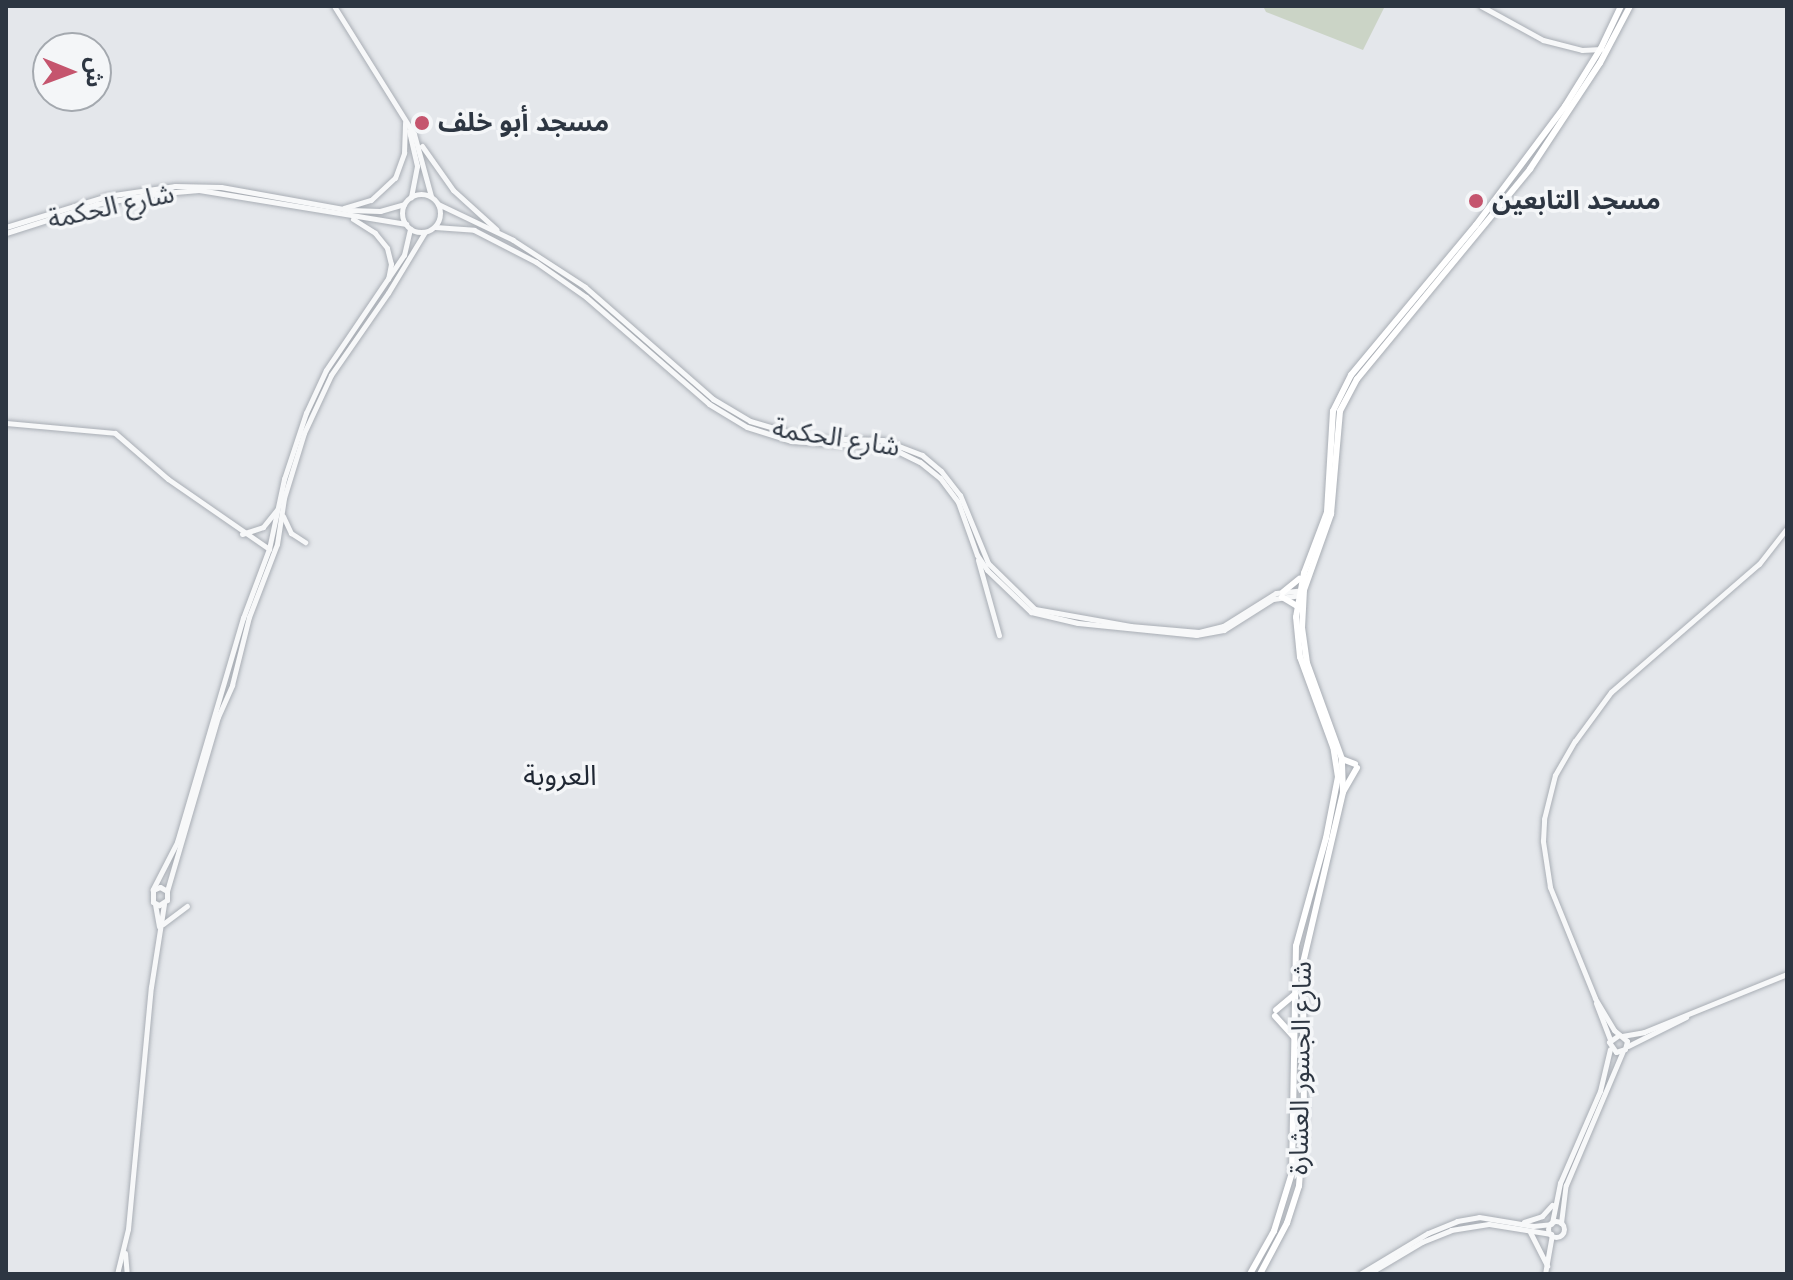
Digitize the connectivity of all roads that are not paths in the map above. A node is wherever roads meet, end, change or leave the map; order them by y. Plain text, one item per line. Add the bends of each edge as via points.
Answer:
1 (334, 6) edge
2 (1481, 6) edge
3 (1621, 6) edge
4 (1630, 6) edge
5 (1601, 48) junction
6 (1582, 50) junction
7 (1593, 63) junction
8 (1568, 108) junction
9 (404, 118) junction
10 (414, 134) junction
11 (431, 196) junction
12 (411, 197) junction
13 (404, 204) junction
14 (438, 204) junction
15 (340, 209) junction
16 (349, 216) junction
17 (408, 227) junction
18 (435, 227) junction
19 (6, 230) edge
20 (425, 232) junction
21 (504, 236) junction
22 (387, 283) junction
23 (6, 423) edge
24 (280, 511) junction
25 (1787, 528) edge
26 (242, 534) junction
27 (305, 542) dead end
28 (273, 546) junction
29 (977, 555) junction
30 (1304, 573) junction
31 (1301, 593) junction
32 (1282, 594) junction
33 (1297, 606) junction
34 (999, 635) dead end
35 (1342, 759) junction
36 (1343, 792) junction
37 (153, 890) junction
38 (167, 891) junction
39 (155, 904) junction
40 (164, 904) junction
41 (187, 906) dead end
42 (162, 924) junction
43 (160, 932) junction
44 (1787, 974) edge
45 (1294, 995) junction
46 (1595, 998) junction
47 (1294, 1016) junction
48 (1687, 1016) junction
49 (1303, 1018) junction
50 (1621, 1035) junction
51 (1295, 1037) junction
52 (1610, 1040) junction
53 (1611, 1048) junction
54 (1625, 1049) junction
55 (1555, 1201) junction
56 (1519, 1223) junction
57 (1561, 1223) junction
58 (1552, 1224) junction
59 (1530, 1231) junction
60 (1554, 1236) junction
61 (125, 1244) junction
62 (1547, 1266) junction
63 (117, 1274) edge
64 (127, 1274) edge
65 (1250, 1274) edge
66 (1260, 1274) edge
67 (1360, 1274) edge
68 (1368, 1274) edge
69 (1545, 1274) edge

1 - 9 street
2 - 6 street via 1543,40
3 - 5 main road, شارع الجسور العشارة
4 - 8 main road, شارع الجسور العشارة
5 - 6 street
5 - 7 main road, شارع الجسور العشارة
6 - 7 street
7 - 8 main road, شارع الجسور العشارة
8 - 30 main road, شارع الجسور العشارة via 1345,384 1332,418 1325,519
8 - 31 main road, شارع الجسور العشارة via 1506,199 1347,396 1337,426 1331,514
9 - 10 street
9 - 12 street via 417,158
9 - 15 street via 403,160 389,185 371,200
10 - 11 street
10 - 21 street via 453,190
11 - 12 street
11 - 14 street
12 - 13 street
13 - 15 street, شارع الحكمة via 380,211
13 - 17 street
14 - 18 street via 441,214
14 - 21 street, شارع الحكمة
15 - 19 street, شارع الحكمة via 221,187 175,186 107,196
16 - 17 street, شارع الحكمة
16 - 19 street, شارع الحكمة via 228,193 182,191 84,207
16 - 22 street via 387,248
17 - 20 street
17 - 22 street via 404,255
18 - 20 street
18 - 29 street, شارع الحكمة via 474,230 536,262 586,297 709,404 747,427 791,441 889,447 909,455 940,478 958,502
20 - 24 street via 321,394
21 - 32 street, شارع الحكمة via 585,287 713,399 750,421 797,436 883,440 922,455 960,495 988,563 1035,609 1199,632 1223,626 1257,602
22 - 24 street via 326,370 297,439
23 - 26 street via 115,433
24 - 26 street via 263,527
24 - 27 street via 291,533
24 - 28 street
25 - 46 street via 1759,564 1611,692 1555,775 1543,830 1550,887
26 - 28 street
28 - 37 street via 243,618 177,842
28 - 38 street
29 - 32 street, شارع الحكمة via 1021,606 1041,617 1078,623 1211,634
29 - 34 street
30 - 31 main road, شارع الجسور العشارة
30 - 32 main road
31 - 32 street, شارع الحكمة
31 - 33 main road, شارع الجسور العشارة
31 - 35 main road, شارع الجسور العشارة via 1307,663
32 - 33 main road
33 - 45 main road, شارع الجسور العشارة via 1300,657 1333,747 1338,777 1298,936
35 - 36 main road, شارع الجسور العشارة
35 - 36 main road via 1356,766
36 - 49 main road, شارع الجسور العشارة via 1304,950
37 - 38 street
37 - 39 street
38 - 40 street
39 - 40 street
39 - 43 street
40 - 42 street
41 - 42 street
42 - 43 street
43 - 61 street
44 - 48 street
45 - 47 main road, شارع الجسور العشارة
45 - 51 main road via 1275,1013
46 - 50 street
46 - 52 street
47 - 49 main road
47 - 51 main road, شارع الجسور العشارة
48 - 50 street via 1639,1034
48 - 54 street
49 - 66 main road, شارع الجسور العشارة via 1299,1186 1287,1223
50 - 52 street
50 - 54 street
51 - 65 main road, شارع الجسور العشارة via 1292,1173 1277,1223
52 - 53 street
53 - 54 street
53 - 55 street via 1600,1091
54 - 57 street via 1566,1185
55 - 56 street via 1542,1216
55 - 58 street
56 - 58 street
56 - 67 street via 1479,1217 1457,1221
57 - 58 street
57 - 60 street via 1564,1231
58 - 60 street
59 - 60 street
59 - 62 street
59 - 68 street via 1489,1224 1451,1230
60 - 62 street
61 - 63 street
61 - 64 street
62 - 69 street

